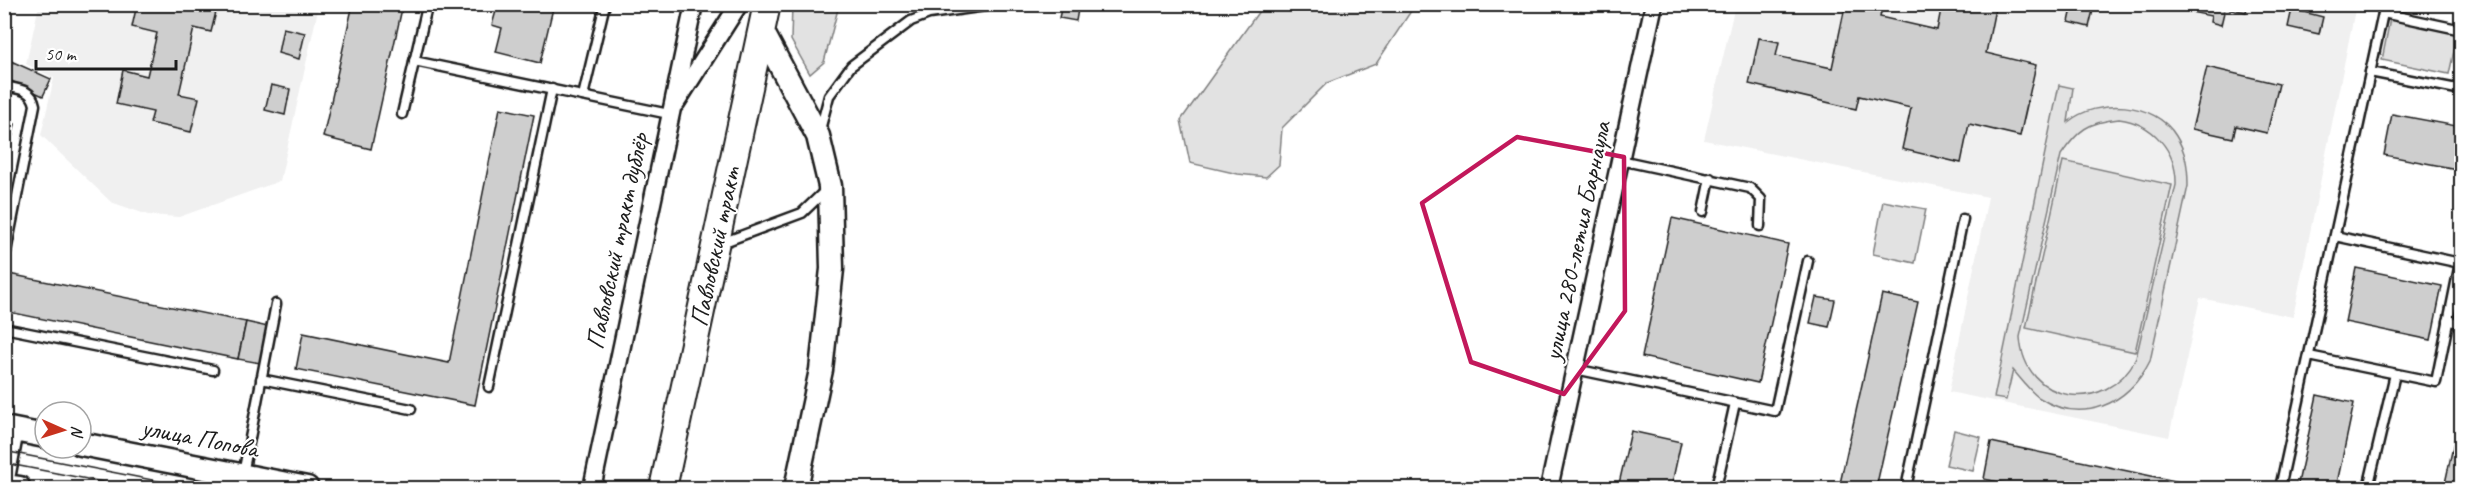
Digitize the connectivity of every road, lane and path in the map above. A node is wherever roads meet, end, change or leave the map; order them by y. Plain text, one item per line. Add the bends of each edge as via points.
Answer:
1 (604, 4) edge
2 (693, 4) edge
3 (739, 4) edge
4 (767, 4) edge
5 (1000, 4) edge
6 (1654, 4) edge
7 (2384, 9) edge
8 (426, 11) dead end
9 (2462, 30) edge
10 (762, 31) junction
11 (414, 61) junction
12 (2370, 72) junction
13 (2462, 76) edge
14 (4, 86) edge
15 (552, 89) junction
16 (2460, 90) edge
17 (583, 96) junction
18 (402, 114) dead end
19 (669, 114) junction
20 (818, 136) junction
21 (1620, 160) junction
22 (1710, 178) junction
23 (830, 186) junction
24 (1703, 212) dead end
25 (1963, 219) dead end
26 (1760, 226) dead end
27 (2335, 237) junction
28 (715, 245) junction
29 (6, 252) dead end
30 (1808, 261) dead end
31 (276, 304) dead end
32 (2448, 321) junction
33 (2462, 324) edge
34 (4, 328) edge
35 (2309, 356) junction
36 (1575, 369) junction
37 (213, 370) dead end
38 (2395, 374) junction
39 (261, 379) junction
40 (489, 387) dead end
41 (1735, 403) junction
42 (411, 409) dead end
43 (8, 429) edge
44 (33, 434) edge
45 (93, 446) edge
46 (4, 473) edge
47 (243, 476) junction
48 (4, 486) edge
49 (20, 489) edge
50 (307, 489) edge
51 (592, 489) edge
52 (663, 489) edge
53 (796, 489) edge
54 (1549, 489) edge
55 (1716, 489) edge
56 (1906, 489) edge
57 (2280, 489) edge
58 (2368, 489) edge

1 - 17 lane
2 - 19 street, Павловский тракт дублёр
3 - 19 street
4 - 10 main road, Павловский тракт
5 - 20 lane via 929,14 910,21 851,66 829,96
6 - 21 street, улица 280-летия Барнаула
7 - 9 lane
7 - 12 lane
8 - 11 lane
10 - 20 main road
10 - 28 main road, Павловский тракт
11 - 15 lane
11 - 18 lane
12 - 16 lane
12 - 27 lane
13 - 16 lane
14 - 29 lane via 28,92 35,105
15 - 17 lane
15 - 40 lane
17 - 19 lane
19 - 51 street, Павловский тракт дублёр
20 - 23 main road
21 - 22 lane
21 - 36 street, улица 280-летия Барнаула
22 - 24 lane
22 - 26 lane via 1750,188 1761,200
23 - 28 lane via 802,213
23 - 53 main road via 832,269 821,370
25 - 56 lane
27 - 32 lane via 2460,262
27 - 35 lane
28 - 52 main road, Павловский тракт
30 - 41 lane via 1775,411
31 - 39 lane
32 - 33 lane
32 - 38 lane via 2436,382
34 - 37 lane
35 - 38 lane
35 - 57 lane
36 - 41 lane
36 - 54 street, улица 280-летия Барнаула
38 - 58 lane
39 - 42 lane
39 - 47 lane
41 - 55 lane
43 - 44 main road
43 - 46 main road
45 - 47 main road, улица Попова
47 - 50 main road, улица Попова
48 - 49 main road

